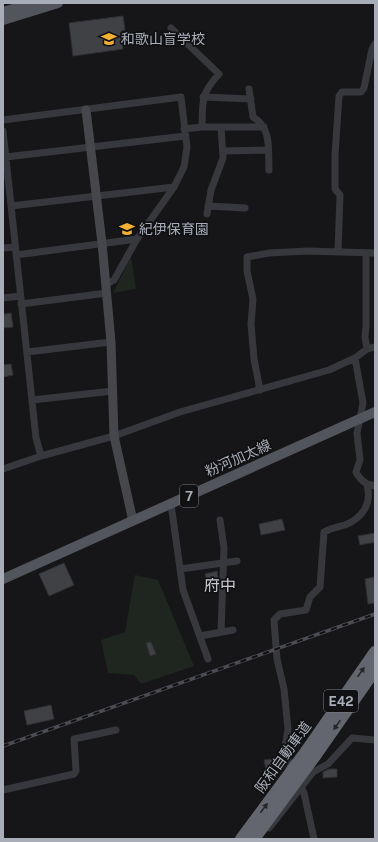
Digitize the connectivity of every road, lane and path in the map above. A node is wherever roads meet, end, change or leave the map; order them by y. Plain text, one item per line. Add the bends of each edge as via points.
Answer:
1 (33, 3) edge
2 (58, 3) edge
3 (3, 12) edge
4 (3, 20) edge
5 (171, 28) dead end
6 (374, 48) edge
7 (249, 90) dead end
8 (203, 97) junction
9 (251, 99) junction
10 (86, 110) junction
11 (3, 120) edge
12 (202, 127) junction
13 (221, 127) junction
14 (264, 127) junction
15 (3, 131) edge
16 (185, 132) junction
17 (90, 147) junction
18 (268, 150) junction
19 (224, 151) junction
20 (6, 157) junction
21 (269, 170) dead end
22 (174, 187) junction
23 (96, 196) junction
24 (11, 206) junction
25 (208, 206) junction
26 (245, 208) dead end
27 (207, 214) dead end
28 (137, 239) junction
29 (102, 243) junction
30 (15, 247) junction
31 (3, 248) edge
32 (338, 252) junction
33 (375, 253) edge
34 (366, 254) junction
35 (16, 255) junction
36 (107, 288) junction
37 (3, 298) edge
38 (20, 300) junction
39 (111, 342) junction
40 (375, 347) edge
41 (367, 349) junction
42 (27, 352) junction
43 (355, 358) junction
44 (260, 390) junction
45 (113, 391) junction
46 (32, 400) junction
47 (375, 412) edge
48 (360, 419) junction
49 (114, 436) junction
50 (41, 456) junction
51 (3, 469) edge
52 (366, 484) junction
53 (375, 486) edge
54 (171, 504) junction
55 (220, 520) dead end
56 (133, 521) junction
57 (237, 561) dead end
58 (224, 562) junction
59 (180, 568) junction
60 (3, 579) edge
61 (233, 630) dead end
62 (221, 632) junction
63 (200, 636) junction
64 (375, 652) edge
65 (208, 659) dead end
66 (375, 670) edge
67 (116, 730) dead end
68 (375, 740) edge
69 (311, 753) junction
70 (302, 787) junction
71 (3, 790) edge
72 (241, 839) edge
73 (254, 839) edge
74 (260, 839) edge
75 (314, 839) edge

1 - 3 main road
2 - 4 main road
5 - 8 street via 219,74 207,87
6 - 32 street via 364,88 361,92 342,92 339,96 335,155 335,189 340,195
7 - 9 street
8 - 9 street
8 - 12 street
9 - 14 street via 253,117
10 - 11 street
10 - 16 street via 180,97
10 - 17 street
12 - 13 street
12 - 16 street
13 - 14 street
13 - 19 street
14 - 18 street via 268,136
15 - 20 street
16 - 17 street
16 - 22 street via 184,167
17 - 20 street
17 - 23 street
18 - 19 street
18 - 21 street
19 - 25 street
20 - 24 street
22 - 23 street
22 - 28 street
23 - 24 street
23 - 29 street
24 - 30 street
25 - 26 street
25 - 27 street
28 - 29 street
28 - 36 street
29 - 35 street
29 - 36 street
30 - 31 street
30 - 35 street
32 - 34 street
32 - 44 street via 269,253 247,257 247,271 254,299 251,324 254,359
33 - 34 street
34 - 41 street
35 - 38 street
36 - 38 street
36 - 39 street
37 - 38 street
38 - 42 street
39 - 42 street
39 - 45 street
40 - 41 street
41 - 43 street
42 - 46 street
43 - 44 street via 329,370
43 - 48 street via 363,403
44 - 49 street via 180,412
45 - 46 street
45 - 49 street
46 - 50 street via 36,438
47 - 48 main road, 粉河加太線 / 7
48 - 52 street via 357,433 360,460 356,472 359,479
48 - 54 main road, 粉河加太線 / 7
49 - 50 street
49 - 56 street
50 - 51 street
52 - 53 street
52 - 70 street via 369,499 366,509 346,524 324,532 320,587 310,597 306,610 280,614 274,620 288,730 285,747 288,760
54 - 56 main road, 粉河加太線 / 7
54 - 59 street
55 - 58 street
56 - 60 main road, 粉河加太線 / 7
57 - 58 street
58 - 59 street
58 - 62 street
59 - 63 street via 183,590
61 - 62 street
62 - 63 street
63 - 65 street
69 -> 64 highway, 阪和自動車道 / E42
66 -> 69 highway, 阪和自動車道 / E42
67 - 71 street via 74,739 74,774
68 - 70 street via 352,738 328,764 313,772
72 -> 69 highway, 阪和自動車道 / E42, bridge
69 - 73 highway, 阪和自動車道 / E42, bridge
70 - 74 street
70 - 75 street

